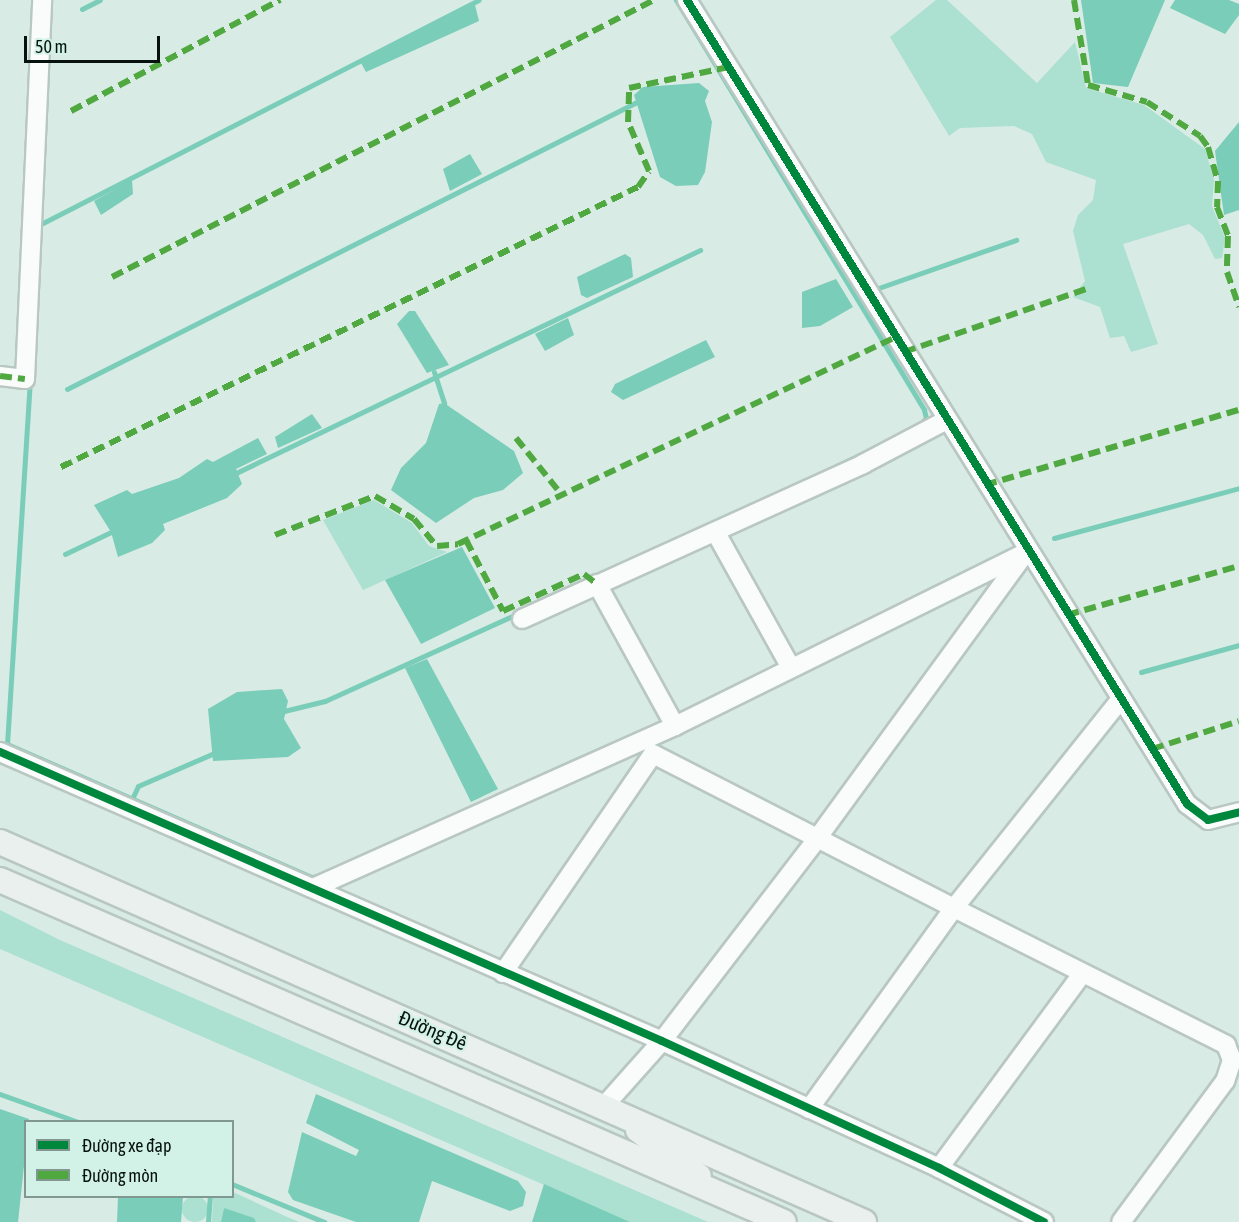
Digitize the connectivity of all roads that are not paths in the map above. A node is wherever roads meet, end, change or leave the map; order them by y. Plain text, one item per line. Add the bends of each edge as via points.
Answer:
1 (42, 0) edge
2 (687, 0) edge
3 (0, 376) edge
4 (945, 421) junction
5 (716, 533) junction
6 (1027, 552) junction
7 (597, 584) junction
8 (522, 619) dead end
9 (791, 668) junction
10 (1120, 700) junction
11 (675, 726) junction
12 (650, 745) junction
13 (0, 752) edge
14 (1239, 812) edge
15 (816, 840) junction
16 (0, 842) edge
17 (0, 880) edge
18 (313, 888) junction
19 (954, 908) junction
20 (503, 973) junction
21 (1082, 974) junction
22 (662, 1041) junction
23 (605, 1105) junction
24 (809, 1109) junction
25 (939, 1167) junction
26 (732, 1201) junction
27 (784, 1222) edge
28 (864, 1222) edge
29 (1044, 1222) edge
30 (1121, 1222) edge

1 - 3 street via 25,380
2 - 4 street
4 - 5 street
4 - 6 street
5 - 7 street
5 - 9 street
6 - 9 street
6 - 10 street
6 - 15 street
7 - 8 street
7 - 11 street
9 - 11 street
10 - 14 street via 1196,816 1222,819
10 - 19 street
11 - 12 street
12 - 15 street
12 - 18 street
12 - 20 street
13 - 18 street
15 - 19 street
15 - 22 street
16 - 23 street, Đường Đê
17 - 26 street, Đường Đê
18 - 20 street
19 - 21 street
19 - 24 street
20 - 22 street
21 - 25 street
21 - 30 street via 1210,1033 1226,1045 1232,1060 1225,1081
22 - 23 street
22 - 24 street
23 - 26 street
23 - 28 street, Đường Đê
24 - 25 street
25 - 29 street
26 - 27 street, Đường Đê

